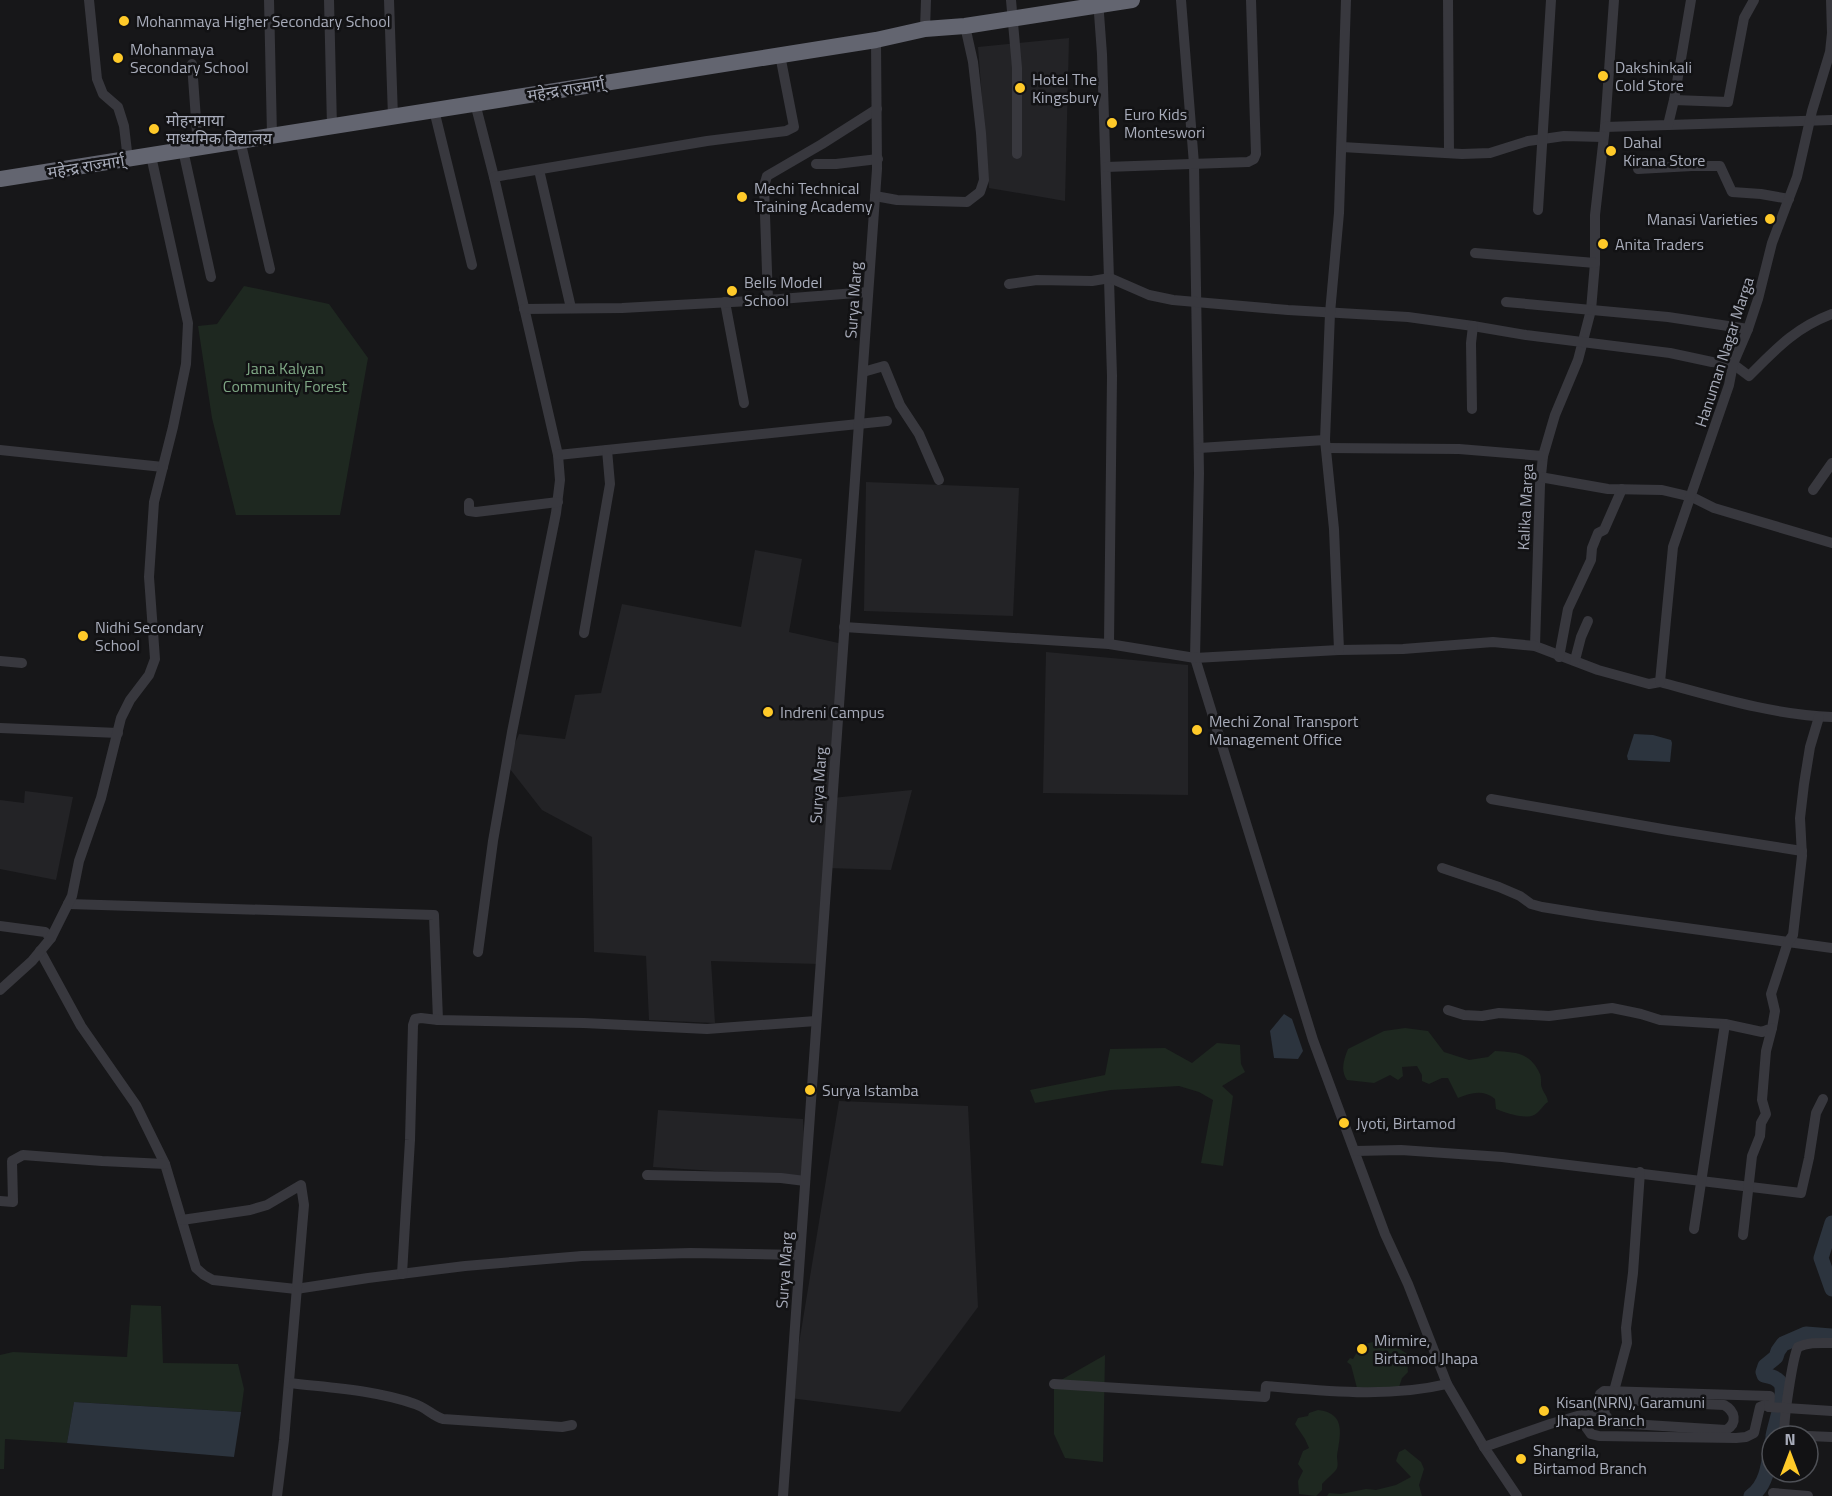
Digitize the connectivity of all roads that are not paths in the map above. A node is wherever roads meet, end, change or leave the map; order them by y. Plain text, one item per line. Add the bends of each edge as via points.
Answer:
1 (89, 0) edge
2 (269, 0) edge
3 (329, 0) edge
4 (389, 0) edge
5 (926, 0) edge
6 (1011, 0) edge
7 (1132, 0) edge
8 (1181, 0) edge
9 (1251, 0) edge
10 (1346, 0) edge
11 (1448, 0) edge
12 (1551, 0) edge
13 (1614, 0) edge
14 (1690, 0) edge
15 (1754, 0) edge
16 (1831, 0) edge
17 (1098, 3) edge
18 (1057, 6) edge
19 (1013, 20) junction
20 (965, 26) junction
21 (925, 29) junction
22 (1832, 33) edge
23 (876, 40) junction
24 (780, 55) junction
25 (192, 64) dead end
26 (1674, 100) junction
27 (1728, 102) junction
28 (475, 103) junction
29 (877, 109) junction
30 (434, 110) junction
31 (393, 117) junction
32 (1810, 120) junction
33 (1832, 120) edge
34 (1728, 123) junction
35 (1668, 125) junction
36 (332, 127) junction
37 (1604, 132) junction
38 (272, 135) junction
39 (1543, 139) junction
40 (240, 140) junction
41 (1342, 147) junction
42 (190, 149) junction
43 (1449, 153) junction
44 (1017, 154) dead end
45 (151, 156) junction
46 (878, 159) junction
47 (128, 160) junction
48 (816, 164) dead end
49 (1194, 164) junction
50 (1106, 167) junction
51 (1638, 169) dead end
52 (539, 170) junction
53 (494, 177) junction
54 (0, 179) edge
55 (875, 196) junction
56 (1789, 199) junction
57 (1538, 210) dead end
58 (1475, 253) dead end
59 (1594, 263) junction
60 (472, 265) dead end
61 (270, 269) dead end
62 (211, 277) dead end
63 (1110, 278) junction
64 (1009, 284) dead end
65 (868, 292) junction
66 (768, 300) junction
67 (1196, 301) junction
68 (725, 302) junction
69 (1506, 302) dead end
70 (570, 308) junction
71 (524, 309) junction
72 (1591, 310) junction
73 (1330, 313) junction
74 (1832, 315) edge
75 (1473, 326) junction
76 (1748, 329) junction
77 (1582, 342) junction
78 (1733, 364) junction
79 (863, 372) junction
80 (744, 403) dead end
81 (1472, 409) dead end
82 (887, 421) dead end
83 (860, 423) junction
84 (1325, 444) junction
85 (1199, 448) junction
86 (0, 450) edge
87 (607, 450) junction
88 (558, 455) junction
89 (1543, 456) junction
90 (1832, 463) edge
91 (163, 467) junction
92 (1540, 477) junction
93 (939, 480) dead end
94 (1622, 489) junction
95 (1813, 490) dead end
96 (1692, 497) junction
97 (558, 502) junction
98 (469, 503) dead end
99 (1832, 543) edge
100 (1588, 621) dead end
101 (844, 627) junction
102 (584, 633) dead end
103 (1109, 644) junction
104 (1535, 646) junction
105 (1339, 650) junction
106 (1559, 657) junction
107 (1195, 658) junction
108 (1575, 660) junction
109 (0, 661) edge
110 (22, 663) dead end
111 (1660, 682) junction
112 (1819, 717) junction
113 (1832, 717) edge
114 (0, 728) edge
115 (118, 733) junction
116 (1491, 799) dead end
117 (1802, 851) junction
118 (1442, 868) dead end
119 (68, 904) junction
120 (0, 926) edge
121 (51, 938) junction
122 (1788, 942) junction
123 (1832, 948) edge
124 (40, 951) junction
125 (478, 952) dead end
126 (0, 990) edge
127 (1448, 1010) dead end
128 (438, 1020) junction
129 (816, 1021) junction
130 (1725, 1024) junction
131 (1772, 1028) junction
132 (1823, 1099) dead end
133 (1354, 1151) junction
134 (165, 1164) junction
135 (1640, 1172) junction
136 (647, 1174) dead end
137 (1702, 1180) junction
138 (805, 1181) junction
139 (1748, 1185) junction
140 (0, 1201) edge
141 (182, 1220) junction
142 (1694, 1228) dead end
143 (1743, 1235) dead end
144 (800, 1255) junction
145 (402, 1274) junction
146 (296, 1289) junction
147 (1832, 1343) edge
148 (289, 1383) junction
149 (1447, 1383) junction
150 (1054, 1384) dead end
151 (1614, 1391) junction
152 (1724, 1405) joint
153 (1778, 1408) junction
154 (1832, 1411) edge
155 (1579, 1417) junction
156 (1783, 1424) edge
157 (572, 1425) dead end
158 (1484, 1447) junction
159 (1773, 1493) dead end
160 (277, 1496) edge
161 (783, 1496) edge
162 (1517, 1496) edge
163 (1808, 1496) edge

1 - 47 street via 97,79 103,94 118,107
2 - 38 street
3 - 36 street
4 - 31 street
5 - 21 street
6 - 19 street
7 - 17 highway, महेन्द्र राज्मार्ग्
8 - 49 street
9 - 49 street via 1256,154 1248,162
10 - 41 street
11 - 43 street
12 - 39 street
13 - 37 street, Kalika Marga
14 - 26 street
15 - 27 street via 1744,18
16 - 22 street, Hanuman Nagar Marga
17 - 18 highway, महेन्द्र राज्मार्ग्
17 - 50 street
18 - 19 highway, महेन्द्र राज्मार्ग्
19 - 20 highway, महेन्द्र राज्मार्ग्
19 - 44 street
20 - 21 highway, महेन्द्र राज्मार्ग्
20 - 55 street via 981,133 984,180 980,192 967,202
21 - 23 highway, महेन्द्र राज्मार्ग्
22 - 32 street, Hanuman Nagar Marga
23 - 24 highway, महेन्द्र राज्मार्ग्
23 - 29 street, Surya Marg
24 - 28 highway, महेन्द्र राज्मार्ग्
24 - 52 street via 794,127 786,131
25 - 42 street
26 - 27 street
26 - 35 street
27 - 34 street
28 - 30 highway, महेन्द्र राज्मार्ग्
28 - 53 street
29 - 46 street, Surya Marg
29 - 66 street via 767,176 764,186
30 - 31 highway, महेन्द्र राज्मार्ग्
30 - 60 street
31 - 36 highway, महेन्द्र राज्मार्ग्
32 - 33 street
32 - 34 street
32 - 56 street, Hanuman Nagar Marga
34 - 35 street
35 - 37 street
36 - 38 highway, महेन्द्र राज्मार्ग्
37 - 39 street
37 - 59 street, Kalika Marga
38 - 40 highway, महेन्द्र राज्मार्ग्
39 - 43 street via 1490,153
39 - 57 street
40 - 42 highway, महेन्द्र राज्मार्ग्
40 - 61 street
41 - 43 street
41 - 73 street
42 - 45 highway, महेन्द्र राज्मार्ग्
42 - 62 street
45 - 47 highway, महेन्द्र राज्मार्ग्
45 - 91 street via 188,323 186,364
46 - 48 street
46 - 55 street, Surya Marg
47 - 54 highway, महेन्द्र राज्मार्ग्
49 - 50 street
49 - 67 street
50 - 63 street
51 - 56 street via 1720,166 1732,192
52 - 53 street
52 - 70 street
53 - 71 street
55 - 65 street, Surya Marg
56 - 76 street, Hanuman Nagar Marga
58 - 59 street
59 - 72 street, Kalika Marga
63 - 64 street
63 - 67 street via 1149,295
63 - 103 street
65 - 66 street
65 - 79 street, Surya Marg
66 - 68 street
67 - 73 street
67 - 85 street
68 - 70 street
68 - 80 street
69 - 72 street
70 - 71 street
71 - 88 street
72 - 76 street
72 - 77 street, Kalika Marga
73 - 75 street via 1408,317
73 - 84 street
74 - 78 street via 1796,331 1749,376
75 - 77 street
75 - 81 street
76 - 78 street, Hanuman Nagar Marga
77 - 78 street
77 - 89 street, Kalika Marga
78 - 96 street, Hanuman Nagar Marga
79 - 83 street, Surya Marg
79 - 93 street via 884,366
82 - 83 street
83 - 87 street
83 - 101 street, Surya Marg
84 - 85 street
84 - 89 street
84 - 105 street via 1334,530
85 - 107 street
86 - 91 street
87 - 88 street
87 - 102 street via 610,484
88 - 97 street
89 - 92 street, Kalika Marga
90 - 95 street
91 - 115 street via 154,502 149,577 155,659 121,718
92 - 94 street
92 - 104 street, Kalika Marga
94 - 96 street via 1662,490
94 - 106 street via 1604,530 1598,533 1591,560 1568,609
96 - 99 street via 1714,508
96 - 111 street, Hanuman Nagar Marga via 1673,547
97 - 98 street via 476,512 469,511
97 - 125 street via 510,743
100 - 108 street
101 - 103 street
101 - 129 street, Surya Marg
103 - 107 street
104 - 105 street via 1493,642
104 - 106 street
105 - 107 street
106 - 108 street
107 - 133 street via 1313,1040
108 - 111 street via 1649,684
109 - 110 street
111 - 112 street via 1738,703
112 - 113 street
112 - 117 street via 1804,784
114 - 115 street
115 - 119 street
116 - 117 street
117 - 122 street via 1793,935
118 - 122 street via 1499,887 1542,907
119 - 121 street
119 - 128 street via 434,915
120 - 121 street via 45,932
121 - 124 street
122 - 123 street
122 - 131 street via 1771,994 1775,1011
124 - 126 street
124 - 134 street via 81,1026 136,1105
127 - 130 street via 1464,1015 1549,1016 1611,1008 1660,1020
128 - 129 street via 707,1029
128 - 145 street via 421,1018 413,1024
129 - 138 street, Surya Marg
130 - 131 street via 1762,1032
130 - 137 street
131 - 139 street via 1762,1100 1766,1114 1752,1156
132 - 139 street via 1816,1113 1801,1193
133 - 135 street via 1502,1157
133 - 149 street
134 - 140 street via 23,1155 12,1161 13,1202
134 - 141 street
135 - 137 street
135 - 151 street via 1627,1343
136 - 138 street
137 - 139 street
137 - 142 street
138 - 144 street, Surya Marg
139 - 143 street
141 - 146 street via 196,1268 204,1275 213,1280
141 - 146 street via 267,1205 301,1185 304,1205
144 - 145 street via 582,1256
144 - 161 street, Surya Marg
145 - 146 street
146 - 148 street
147 - 153 street via 1813,1342 1798,1347
148 - 157 street via 374,1394 416,1404 443,1419
148 - 160 street
149 - 150 street via 1422,1390 1362,1393 1266,1386 1264,1397
149 - 158 street
151 - 153 street via 1770,1396
151 - 155 street via 1604,1391 1598,1410
152 - 152 street via 1616,1400 1605,1406 1604,1413 1615,1423 1726,1430 1734,1416
153 - 154 street
153 - 155 street via 1761,1407 1754,1433 1736,1438 1599,1436 1591,1434
153 - 156 street
155 - 158 street
158 - 162 street
159 - 163 street

